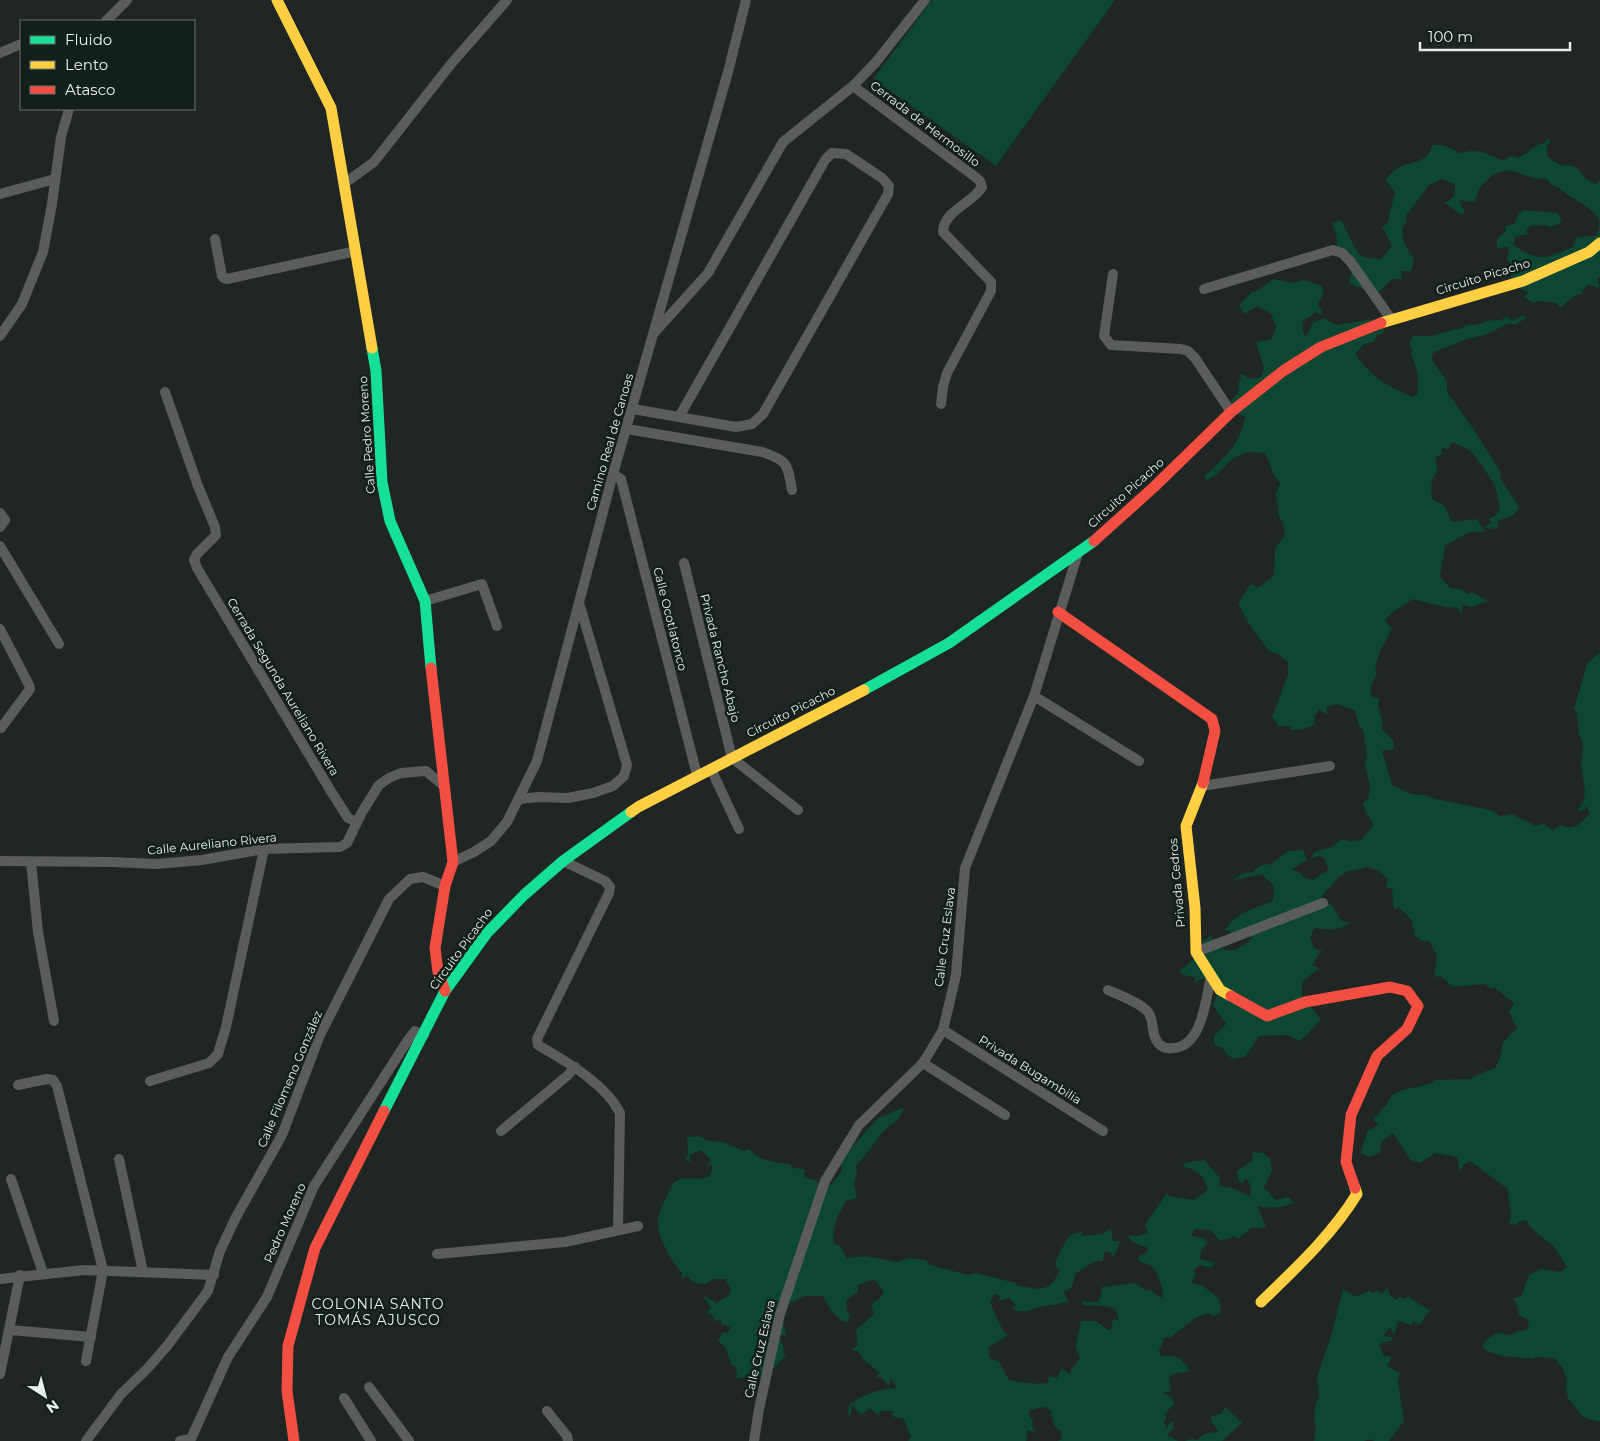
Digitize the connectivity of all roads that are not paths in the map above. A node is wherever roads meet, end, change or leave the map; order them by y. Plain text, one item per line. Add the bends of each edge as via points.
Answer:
1 (127, 0) edge
2 (277, 0) edge
3 (507, 0) edge
4 (746, 0) edge
5 (925, 0) edge
6 (107, 20) edge
7 (20, 44) edge
8 (0, 53) edge
9 (853, 86) junction
10 (69, 110) edge
11 (55, 180) junction
12 (345, 184) junction
13 (0, 194) edge
14 (215, 239) dead end
15 (1600, 243) edge
16 (356, 251) junction
17 (1113, 274) dead end
18 (1204, 289) dead end
19 (1391, 319) junction
20 (0, 336) edge
21 (652, 336) junction
22 (165, 392) dead end
23 (942, 404) dead end
24 (633, 409) junction
25 (1231, 412) junction
26 (678, 417) junction
27 (627, 429) junction
28 (614, 474) junction
29 (792, 490) dead end
30 (0, 513) edge
31 (0, 528) edge
32 (0, 546) edge
33 (1078, 553) junction
34 (684, 563) dead end
35 (425, 601) junction
36 (580, 605) junction
37 (1058, 612) junction
38 (497, 626) dead end
39 (0, 629) edge
40 (59, 644) dead end
41 (1034, 696) junction
42 (1, 728) edge
43 (732, 758) junction
44 (1139, 760) dead end
45 (1330, 766) dead end
46 (711, 769) junction
47 (697, 775) junction
48 (444, 786) junction
49 (1202, 786) junction
50 (519, 799) junction
51 (798, 810) dead end
52 (357, 822) junction
53 (739, 828) dead end
54 (264, 849) junction
55 (0, 861) edge
56 (563, 861) junction
57 (32, 862) junction
58 (453, 862) junction
59 (445, 886) junction
60 (1323, 903) dead end
61 (1196, 952) junction
62 (1211, 976) junction
63 (1108, 990) dead end
64 (445, 992) junction
65 (54, 1021) dead end
66 (943, 1030) junction
67 (424, 1035) junction
68 (923, 1063) junction
69 (575, 1067) junction
70 (150, 1081) dead end
71 (18, 1085) dead end
72 (1005, 1115) dead end
73 (501, 1131) dead end
74 (1103, 1131) dead end
75 (119, 1159) dead end
76 (11, 1179) dead end
77 (638, 1226) dead end
78 (618, 1229) junction
79 (437, 1254) dead end
80 (103, 1270) junction
81 (143, 1272) junction
82 (43, 1273) junction
83 (20, 1275) junction
84 (214, 1275) junction
85 (0, 1279) edge
86 (1261, 1302) dead end
87 (10, 1330) junction
88 (91, 1337) junction
89 (86, 1361) dead end
90 (0, 1374) edge
91 (370, 1386) dead end
92 (344, 1398) dead end
93 (547, 1411) dead end
94 (187, 1440) edge
95 (86, 1441) edge
96 (294, 1441) edge
97 (372, 1441) edge
98 (409, 1441) edge
99 (568, 1441) edge
100 (754, 1441) edge

1 - 6 street
2 - 12 street, Calle Pedro Moreno via 331,108
3 - 12 street via 450,64 374,162
4 - 21 street, Camino Real de Canoas
5 - 9 street
7 - 8 street
9 - 21 street via 783,142 708,273
9 - 23 street, Cerrada de Hermosillo via 974,176 982,187 943,226 942,232 991,282 991,291 946,373
10 - 11 street
11 - 13 street
11 - 20 street via 43,252 22,304
12 - 16 street, Calle Pedro Moreno
14 - 16 street via 222,276 227,279
15 - 19 street, Circuito Picacho via 1589,252 1523,281
16 - 35 street, Calle Pedro Moreno via 376,372 382,482 390,521
17 - 25 street via 1104,336 1107,341 1112,345 1188,351
18 - 19 street via 1333,250 1350,261
19 - 25 street, Circuito Picacho via 1321,347 1283,371
21 - 24 street, Camino Real de Canoas
22 - 52 street, Cerrada Segunda Aureliano Rivera via 215,528 216,535 194,560 197,568 332,793 348,818
24 - 26 street
24 - 27 street, Camino Real de Canoas
25 - 33 street, Circuito Picacho via 1154,488
26 - 26 street via 825,160 832,153 846,154 882,178 889,186 888,194 763,414 752,424 736,427
27 - 28 street, Camino Real de Canoas
27 - 29 street via 762,452 779,458 787,466
28 - 36 street, Camino Real de Canoas
28 - 47 street, Calle Ocotlatonco via 621,479
30 - 31 street via 4,520
32 - 40 street
33 - 37 street, Calle Cruz Eslava
33 - 43 street, Circuito Picacho via 948,643
34 - 43 street, Privada Rancho Abajo
35 - 38 street via 482,584
35 - 48 street, Calle Pedro Moreno
36 - 50 street, Camino Real de Canoas via 537,761
36 - 50 street via 627,765 624,776 613,786 575,798
37 - 41 street, Calle Cruz Eslava
37 - 49 street, Privada Cedros via 1212,719 1215,731
39 - 42 street via 30,689
41 - 44 street
41 - 66 street, Calle Cruz Eslava via 965,868 956,975
43 - 46 street, Circuito Picacho
43 - 51 street
45 - 49 street
46 - 47 street, Circuito Picacho
46 - 53 street
47 - 56 street, Circuito Picacho via 638,807
48 - 52 street, Calle Aureliano Rivera via 426,772 401,773 379,785
48 - 58 street, Calle Pedro Moreno
49 - 61 street, Privada Cedros via 1186,826
50 - 58 street, Camino Real de Canoas via 507,822 491,841
52 - 54 street, Calle Aureliano Rivera via 340,847
54 - 57 street, Calle Aureliano Rivera via 158,864
54 - 70 street via 218,1054 209,1063
55 - 57 street, Calle Aureliano Rivera
56 - 64 street, Circuito Picacho via 504,914
56 - 69 street via 605,881 610,887 610,893 537,1039 538,1045
57 - 65 street via 38,932
58 - 59 street, Calle Pedro Moreno
59 - 64 street, Calle Pedro Moreno via 435,948
59 - 84 street, Calle Filomeno González via 423,876 410,879 389,899 320,1035 282,1135 236,1217 220,1251
60 - 61 street
61 - 62 street
62 - 63 street via 1197,1034 1179,1048 1168,1049 1160,1044 1154,1036 1149,1013 1143,1007
62 - 86 street via 1220,990 1268,1016 1305,1002 1390,987 1407,991 1418,1006 1407,1029 1377,1056 1351,1115 1346,1162 1357,1194 1348,1210 1315,1248
64 - 67 street, Circuito Picacho
66 - 68 street, Calle Cruz Eslava
66 - 74 street, Privada Bugambilia
67 - 94 street, Pedro Moreno via 415,1031 408,1040 314,1186 266,1297 228,1357
67 - 96 street, Circuito Picacho via 315,1248 288,1346 287,1390
68 - 72 street
68 - 100 street, Calle Cruz Eslava via 859,1125 825,1181 780,1314
69 - 73 street
69 - 78 street via 614,1102 620,1113
71 - 80 street via 47,1079 53,1080 57,1086
75 - 81 street
76 - 82 street
77 - 78 street
78 - 79 street via 565,1242
80 - 81 street
80 - 82 street
80 - 88 street
81 - 84 street
82 - 83 street
83 - 85 street
83 - 87 street
84 - 95 street, Calle Filomeno González via 208,1291 189,1318 147,1369 121,1394
87 - 88 street
87 - 90 street
88 - 89 street
91 - 98 street
92 - 97 street
93 - 99 street

